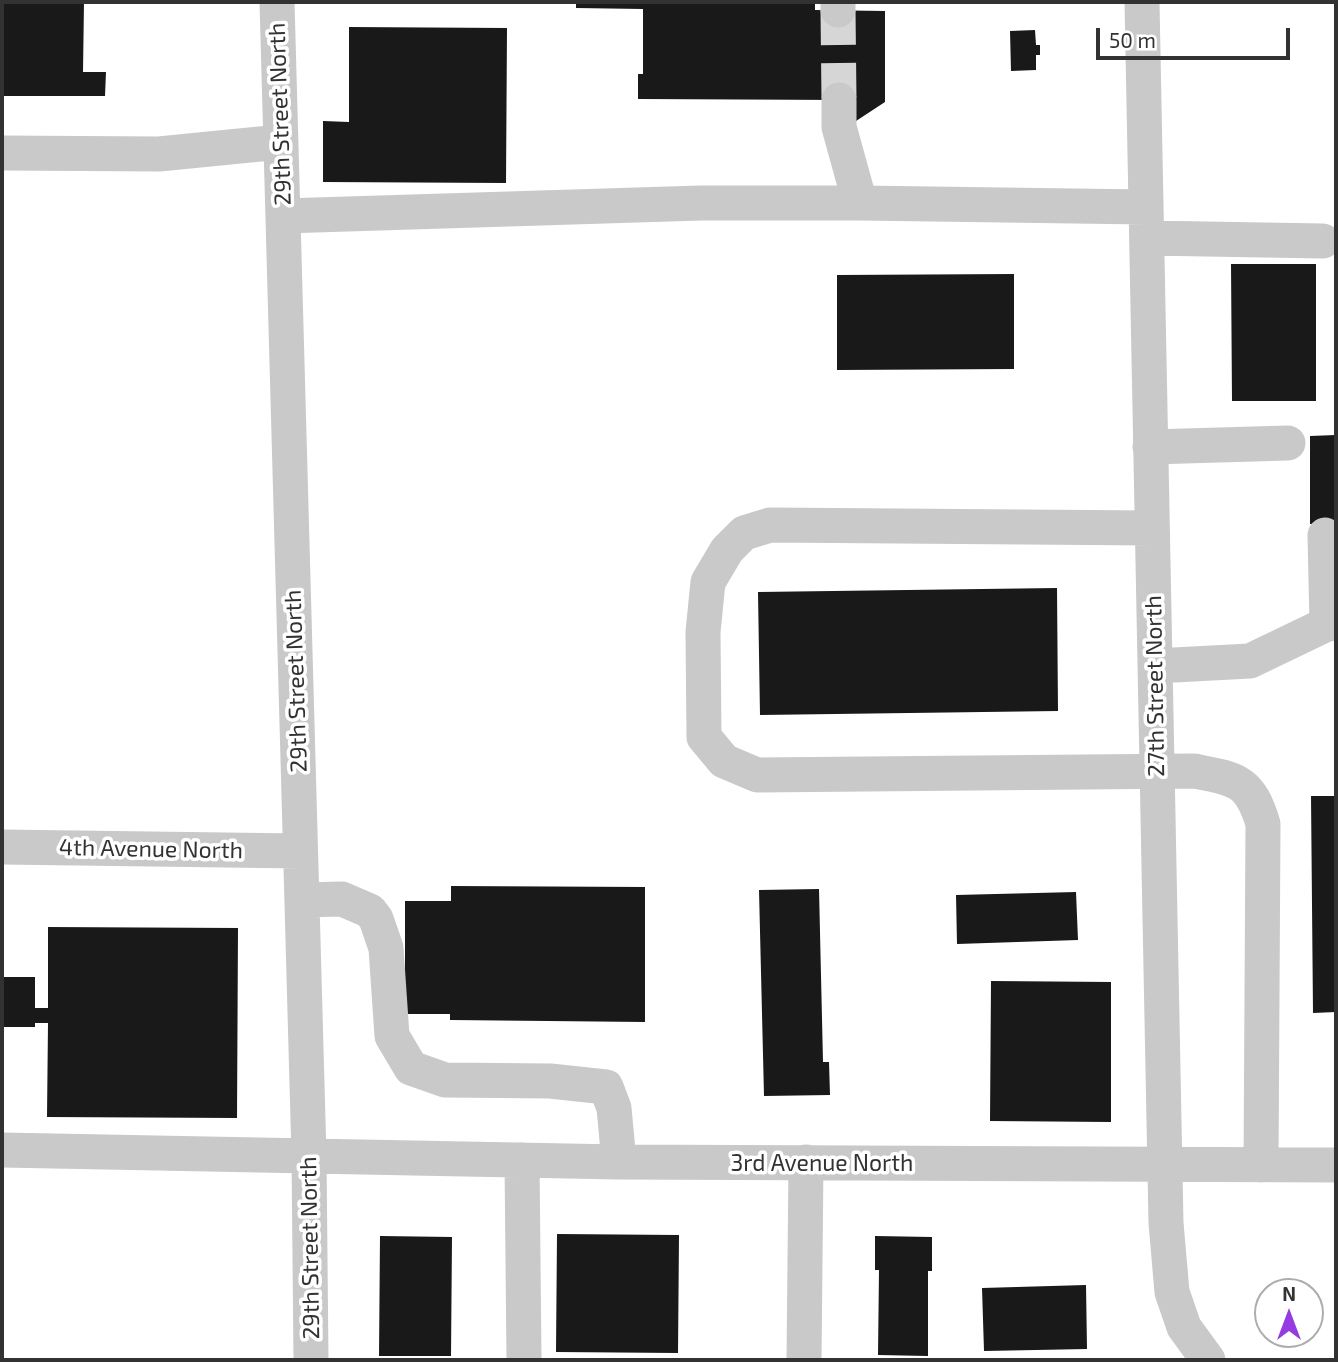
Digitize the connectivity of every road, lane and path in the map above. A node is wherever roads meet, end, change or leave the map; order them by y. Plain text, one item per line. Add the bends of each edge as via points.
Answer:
1 (276, 2) edge
2 (1142, 2) edge
3 (839, 100) tunnel mouth
4 (281, 142) junction
5 (2, 153) edge
6 (860, 202) junction
7 (283, 216) junction
8 (1146, 223) junction
9 (1323, 241) dead end
10 (1288, 443) dead end
11 (1150, 447) junction
12 (1152, 528) junction
13 (1325, 535) dead end
14 (1331, 623) edge
15 (1154, 666) junction
16 (1157, 770) junction
17 (2, 847) edge
18 (300, 851) junction
19 (302, 900) junction
20 (2, 1150) edge
21 (309, 1156) junction
22 (522, 1160) junction
23 (619, 1162) junction
24 (806, 1162) junction
25 (1165, 1165) junction
26 (1261, 1165) junction
27 (1336, 1166) edge
28 (311, 1360) edge
29 (524, 1360) edge
30 (804, 1360) edge
31 (1208, 1360) edge

1 - 4 street, 29th Street North
2 - 8 street, 27th Street North
3 - 6 street via 839,127
4 - 5 street via 159,154
4 - 7 street, 29th Street North
6 - 7 street
6 - 8 street
7 - 18 street, 29th Street North
8 - 9 street
8 - 11 street, 27th Street North
10 - 11 street
11 - 12 street, 27th Street North
12 - 15 street, 27th Street North
12 - 16 street via 770,525 744,533 727,550 708,582 702,632 702,703 704,737 724,761 757,775
13 - 14 street
14 - 15 street via 1250,661
15 - 16 street, 27th Street North
16 - 25 street, 27th Street North
16 - 26 street via 1194,771 1239,783 1256,799 1263,824
17 - 18 street, 4th Avenue North
18 - 19 street, 29th Street North
19 - 21 street, 29th Street North
19 - 23 street via 342,899 370,911 376,919 386,948 392,1036 411,1068 445,1080 550,1081 606,1087 614,1108
20 - 21 street, 3rd Avenue North
21 - 22 street, 3rd Avenue North
21 - 28 street, 29th Street North
22 - 23 street, 3rd Avenue North
22 - 29 street
23 - 24 street, 3rd Avenue North
24 - 25 street, 3rd Avenue North
24 - 30 street
25 - 26 street, 3rd Avenue North
25 - 31 street, 27th Street North via 1172,1292 1184,1328
26 - 27 street, 3rd Avenue North

